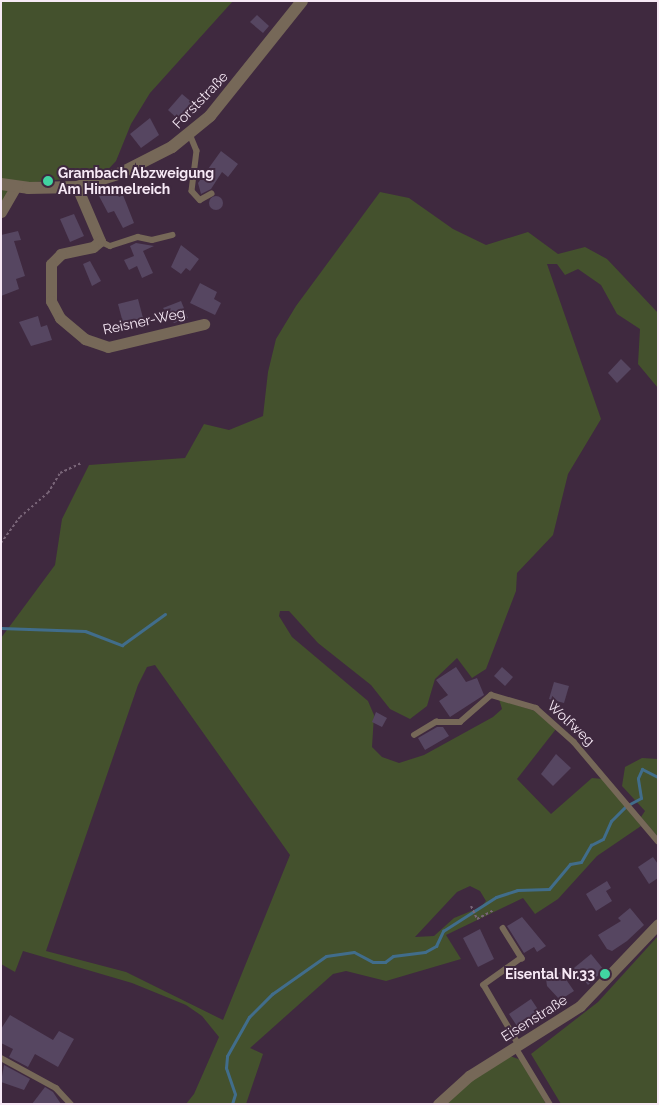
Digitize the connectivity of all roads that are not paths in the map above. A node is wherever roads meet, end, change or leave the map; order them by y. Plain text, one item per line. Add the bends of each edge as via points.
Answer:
1 (302, 1) edge
2 (190, 134) junction
3 (1, 184) edge
4 (15, 188) junction
5 (77, 188) junction
6 (211, 194) dead end
7 (1, 212) edge
8 (172, 235) dead end
9 (100, 241) junction
10 (204, 324) dead end
11 (414, 735) dead end
12 (658, 841) edge
13 (658, 924) edge
14 (502, 928) dead end
15 (518, 1047) junction
16 (1, 1058) edge
17 (71, 1104) edge
18 (438, 1104) edge
19 (550, 1104) edge

1 - 2 street, Forststraße via 222,102
2 - 5 street, Forststraße via 155,157
2 - 6 lane via 197,150 192,191 204,201
3 - 4 street, Forststraße
4 - 5 street, Forststraße
4 - 7 street
5 - 9 street
8 - 9 lane via 152,240 138,237 110,246
9 - 10 street, Reisner-Weg via 93,247 61,254 51,264 54,311 85,339 108,347
11 - 12 lane, Wolfweg via 436,722 460,722 491,695 527,704 548,716 568,736
13 - 15 street, Eisenstraße via 580,1006
14 - 15 lane via 522,958 484,985
15 - 18 street, Eisenstraße via 469,1076
15 - 19 lane
16 - 17 lane via 56,1088

